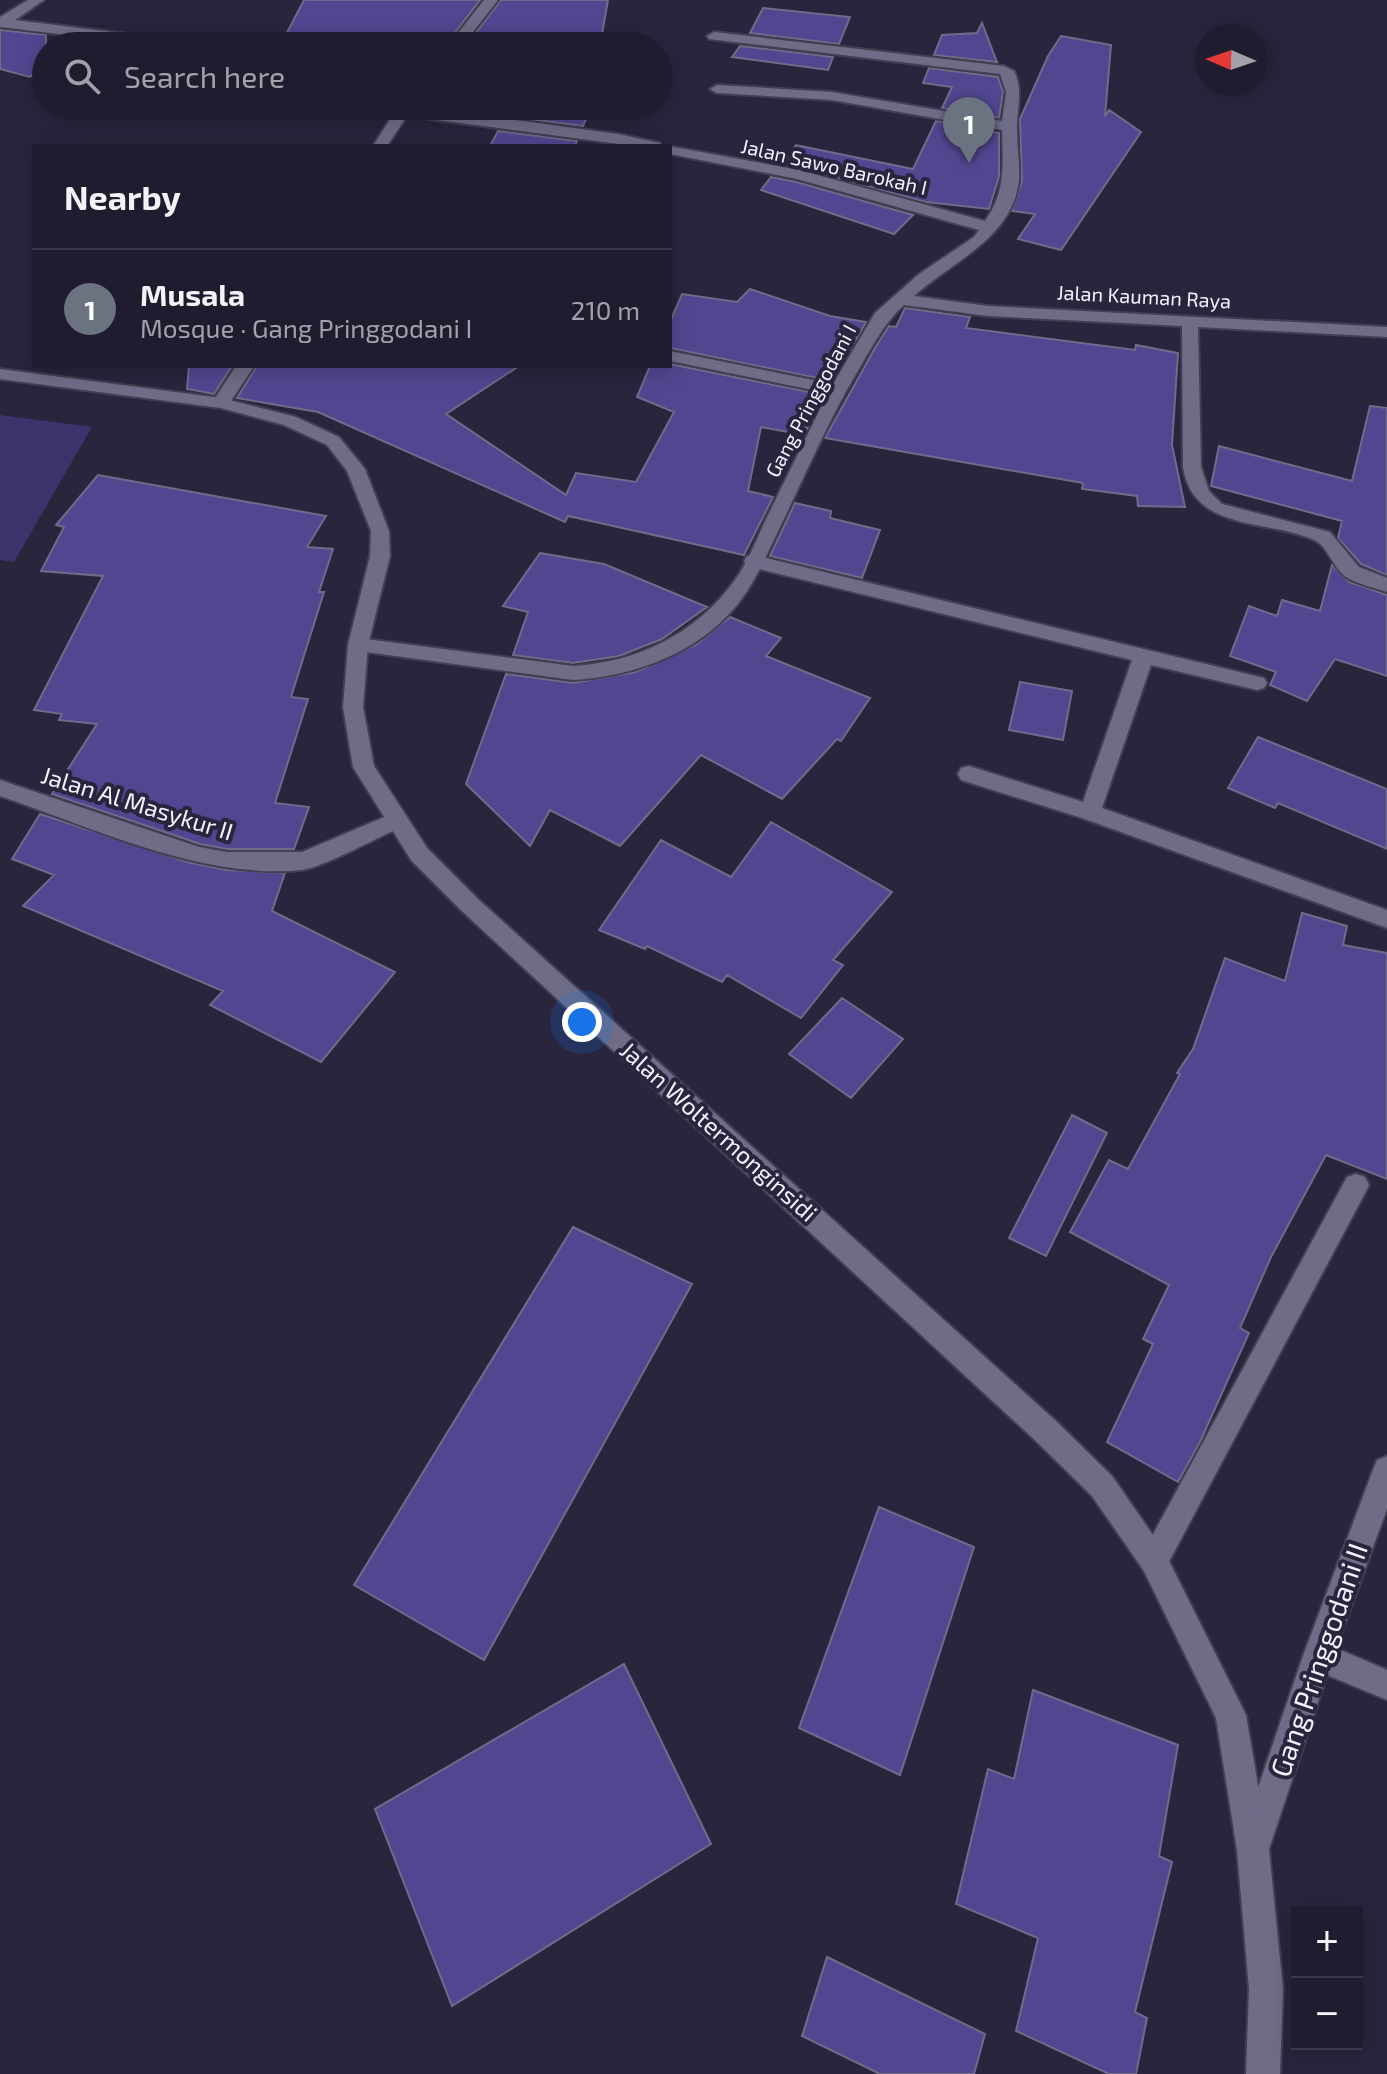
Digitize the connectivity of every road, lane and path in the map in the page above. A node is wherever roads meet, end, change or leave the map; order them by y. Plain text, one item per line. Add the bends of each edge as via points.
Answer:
1 (37, 0) edge
2 (491, 0) edge
3 (1, 23) edge
4 (76, 32) edge
5 (466, 32) edge
6 (714, 36) dead end
7 (717, 89) dead end
8 (397, 120) edge
9 (485, 120) edge
10 (1009, 127) junction
11 (381, 144) edge
12 (646, 144) edge
13 (672, 150) edge
14 (988, 227) junction
15 (900, 299) junction
16 (1190, 321) junction
17 (1387, 332) edge
18 (672, 356) edge
19 (244, 368) edge
20 (0, 374) edge
21 (838, 390) junction
22 (221, 403) junction
23 (754, 561) junction
24 (1387, 585) edge
25 (358, 645) junction
26 (1144, 656) junction
27 (1257, 683) dead end
28 (969, 774) dead end
29 (0, 788) edge
30 (1090, 812) junction
31 (396, 820) junction
32 (1387, 919) edge
33 (1356, 1185) dead end
34 (1387, 1470) edge
35 (1154, 1561) junction
36 (1318, 1656) junction
37 (1387, 1685) edge
38 (1253, 1850) junction
39 (1263, 2074) edge

1 - 3 street
2 - 5 street
3 - 4 street
6 - 10 street, Gang Pringgodani I via 1004,70 1013,92
7 - 10 street via 832,96
8 - 11 street
9 - 12 street
10 - 14 street, Gang Pringgodani I via 1011,182
13 - 14 street, Jalan Sawo Barokah I via 799,175
14 - 15 street, Gang Pringgodani I via 980,240
15 - 16 street, Jalan Kauman Raya via 988,311
15 - 21 street, Gang Pringgodani I via 881,317
16 - 17 street, Jalan Kauman Raya
16 - 24 street via 1192,467 1203,498 1216,508 1323,536 1352,572
18 - 21 street
19 - 22 street
20 - 22 street, Jalan Woltermonginsidi
21 - 23 street, Gang Pringgodani I
22 - 25 street, Jalan Woltermonginsidi via 290,421 333,441 356,469 380,531 380,556
23 - 25 street, Gang Pringgodani I via 720,612 689,636 608,671 573,673
23 - 26 street
25 - 31 street, Jalan Woltermonginsidi via 353,707 364,767
26 - 27 street
26 - 30 street
28 - 30 street
29 - 31 street, Jalan Al Masykur II via 227,861 304,861
30 - 32 street
31 - 35 street, Jalan Woltermonginsidi via 419,854 471,906 1047,1432 1102,1486
33 - 35 street
34 - 36 street, Gang Pringgodani II
35 - 38 street, Jalan Woltermonginsidi via 1231,1715
36 - 37 street
36 - 38 street, Gang Pringgodani II
38 - 39 street, Jalan Woltermonginsidi via 1266,1989

